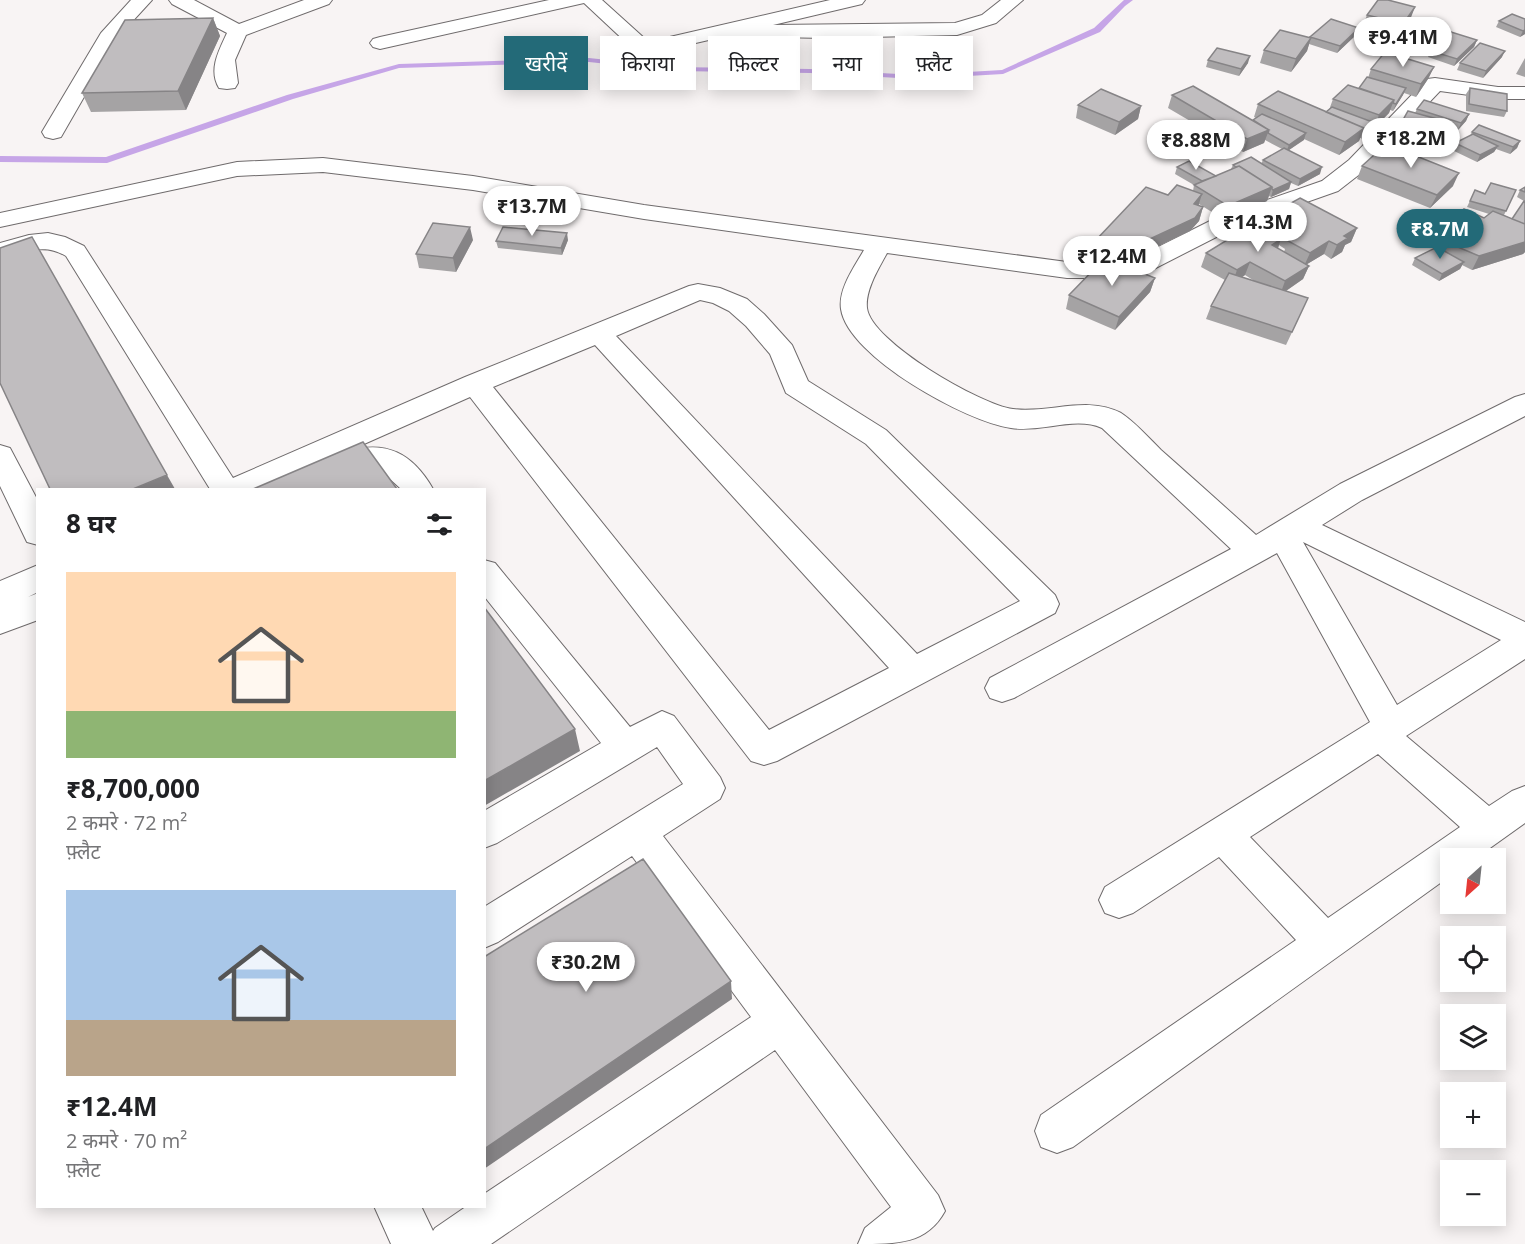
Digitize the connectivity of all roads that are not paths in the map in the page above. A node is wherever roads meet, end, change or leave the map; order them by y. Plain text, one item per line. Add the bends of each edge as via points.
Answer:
1 (142, 0) edge
2 (179, 0) edge
3 (322, 0) edge
4 (576, 0) edge
5 (591, 0) edge
6 (855, 0) edge
7 (1013, 0) edge
8 (804, 5) edge
9 (725, 30) junction
10 (238, 31) junction
11 (380, 43) dead end
12 (227, 83) dead end
13 (1525, 93) edge
14 (53, 132) dead end
15 (0, 220) edge
16 (879, 244) junction
17 (0, 251) edge
18 (598, 332) junction
19 (475, 384) junction
20 (1524, 407) edge
21 (0, 455) edge
22 (224, 488) edge
23 (237, 488) edge
24 (291, 488) edge
25 (417, 488) edge
26 (36, 530) edge
27 (1290, 531) junction
28 (1253, 551) junction
29 (486, 574) edge
30 (36, 578) edge
31 (0, 596) edge
32 (36, 607) edge
33 (0, 621) edge
34 (1523, 646) edge
35 (913, 672) junction
36 (1002, 688) dead end
37 (1386, 731) junction
38 (626, 747) junction
39 (1525, 802) edge
40 (1488, 828) junction
41 (486, 830) edge
42 (637, 832) junction
43 (1223, 835) junction
44 (1119, 900) dead end
45 (486, 928) edge
46 (1325, 943) junction
47 (780, 1022) junction
48 (1057, 1131) dead end
49 (398, 1208) edge
50 (415, 1244) edge
51 (451, 1244) edge
52 (881, 1244) edge

1 - 14 street via 111,33
2 - 10 street
3 - 10 street
4 - 11 street
5 - 9 street via 637,42 661,45
6 - 8 street
7 - 9 street via 989,19 957,29
8 - 9 street
10 - 12 street via 225,60
13 - 16 street via 1435,84 1358,165 1330,186 1227,222 1133,270 1067,270
15 - 16 street via 237,169 323,165 473,183 644,212
16 - 28 street via 857,292 854,308 863,330 884,351 989,413 1027,420 1088,414 1105,417
17 - 22 street via 51,239 75,251
18 - 19 street
18 - 35 street
18 - 35 street via 698,292 738,305 783,351 796,386 876,437 1043,604
19 - 23 street
19 - 35 street via 764,750
20 - 27 street via 1351,492
21 - 26 street
24 - 25 street via 370,454 384,457 402,469
27 - 28 street
27 - 34 street
27 - 37 street
28 - 36 street
29 - 38 street
30 - 31 street
32 - 33 street
34 - 37 street
37 - 40 street
37 - 43 street
38 - 41 street
38 - 42 street via 662,726 707,788
39 - 40 street
40 - 46 street
42 - 45 street
42 - 47 street
43 - 44 street
43 - 46 street
46 - 48 street
47 - 51 street
47 - 52 street via 922,1211
49 - 50 street

